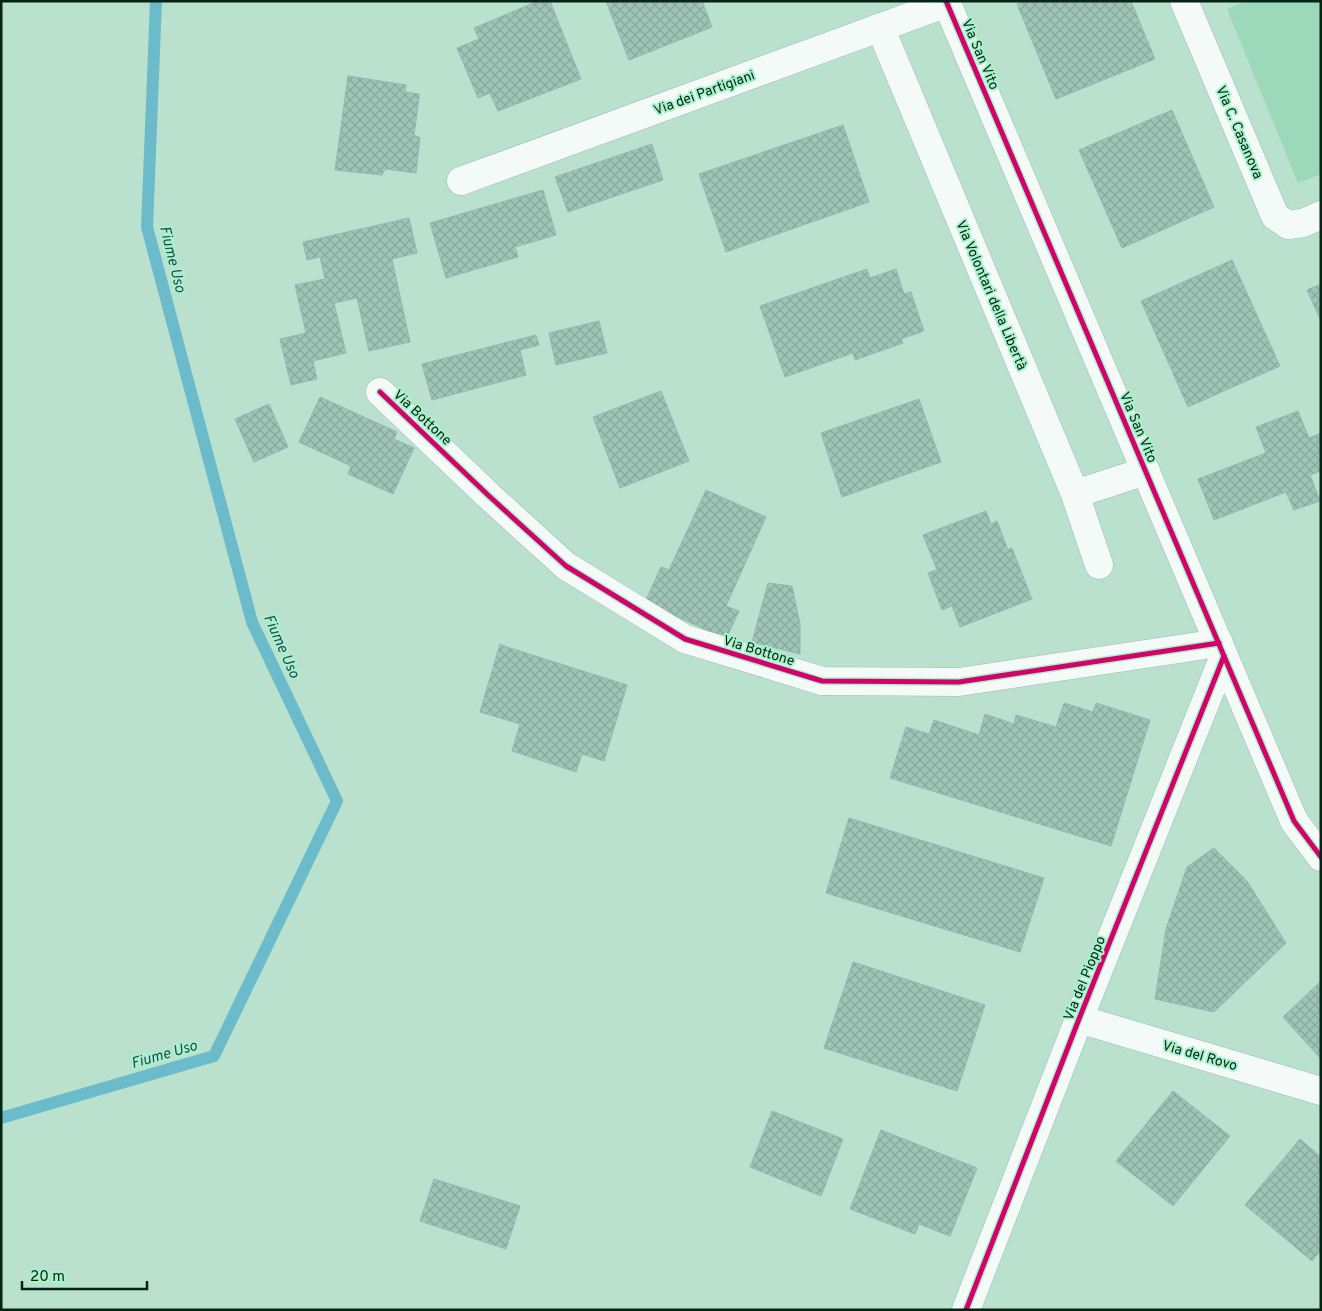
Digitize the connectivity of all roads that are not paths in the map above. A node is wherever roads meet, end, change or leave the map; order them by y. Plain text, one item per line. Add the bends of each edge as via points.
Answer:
1 (1184, 1) edge
2 (946, 2) edge
3 (880, 28) junction
4 (461, 181) dead end
5 (1321, 215) edge
6 (380, 392) dead end
7 (1146, 471) junction
8 (1075, 494) junction
9 (1099, 565) dead end
10 (1221, 650) junction
11 (1321, 856) edge
12 (1079, 1019) junction
13 (1321, 1090) edge
14 (966, 1310) edge

1 - 5 street, Via C. Casanova via 1275,216 1288,225
2 - 3 street, Via dei Partigiani
2 - 7 street, Via San Vito
3 - 4 street, Via dei Partigiani
3 - 8 street, Via Volontari della Libertà
6 - 10 street, Via Bottone via 566,566 685,639 822,681 959,682
7 - 8 street
7 - 10 street, Via San Vito
8 - 9 street, Via Volontari della Libertà
10 - 11 street, Via San Vito via 1294,821
10 - 12 street, Via del Pioppo
12 - 13 street, Via del Rovo
12 - 14 street, Via del Pioppo

